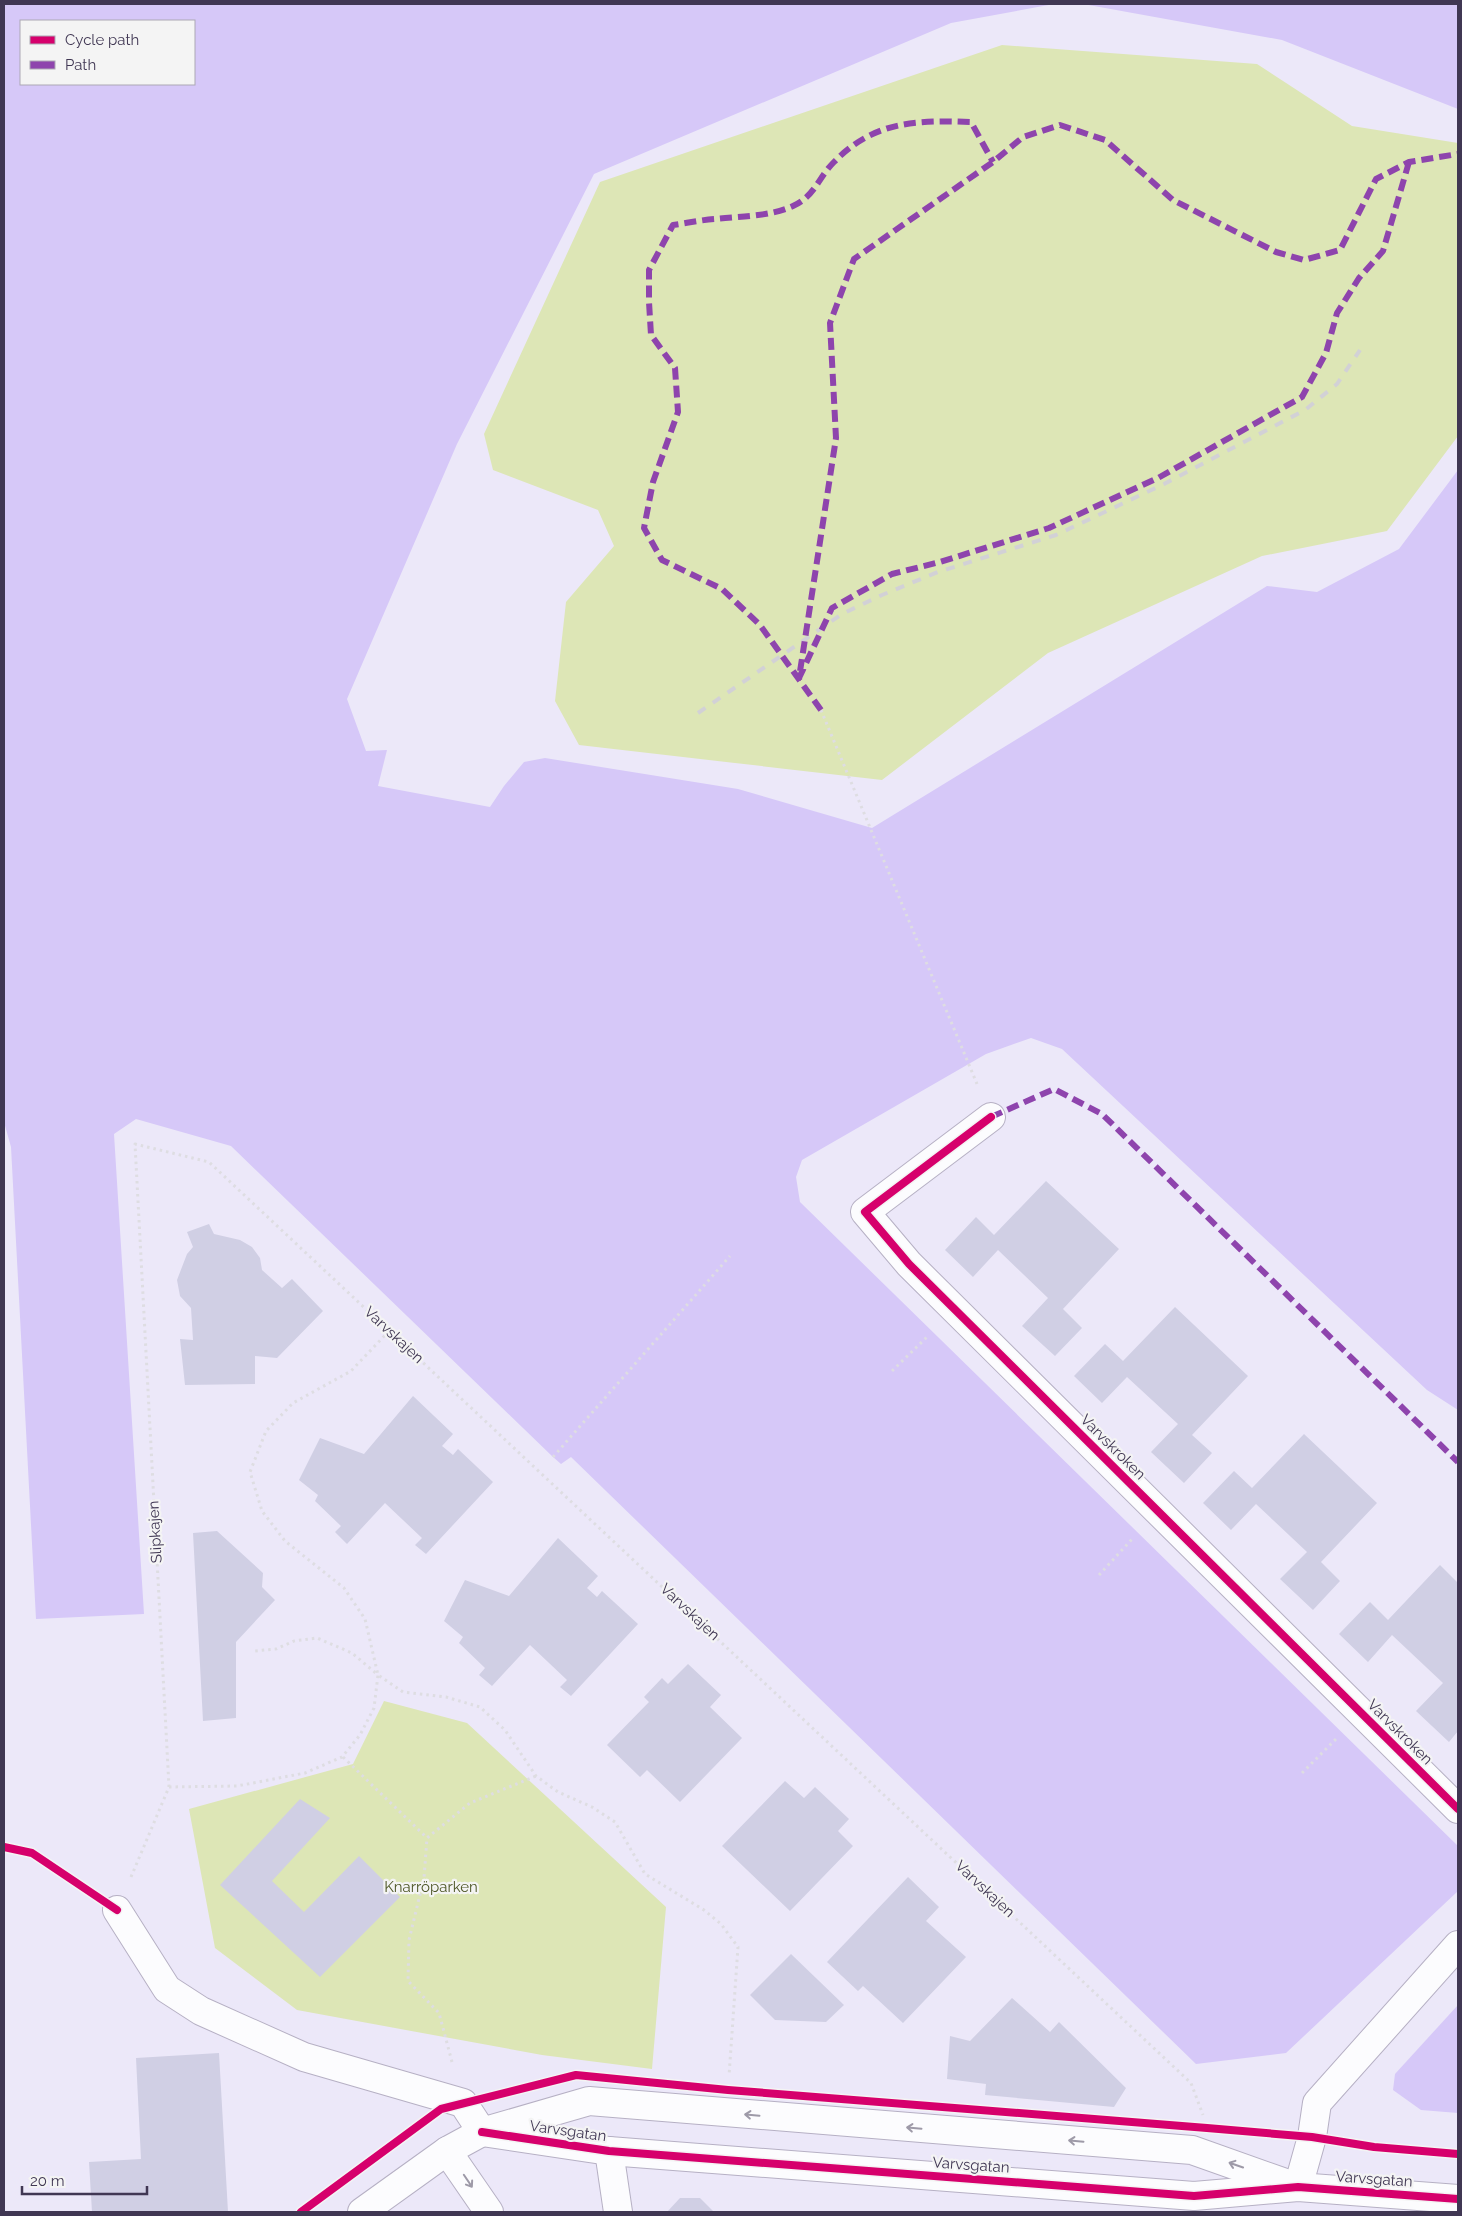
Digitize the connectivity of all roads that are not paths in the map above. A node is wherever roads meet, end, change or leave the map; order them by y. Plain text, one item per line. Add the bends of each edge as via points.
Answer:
1 (991, 1117) dead end
2 (1458, 1809) edge
3 (117, 1910) road end
4 (1458, 1945) edge
5 (482, 2132) junction
6 (447, 2151) junction
7 (609, 2151) junction
8 (1298, 2187) junction
9 (1458, 2199) edge
10 (362, 2212) edge
11 (489, 2212) edge
12 (618, 2212) edge

1 - 2 street, Varvskroken via 865,1212 909,1264
3 - 5 street via 166,1989 202,2012 304,2057 462,2104
4 - 8 street via 1317,2103 1312,2137
5 - 6 street, Varvsgatan
5 - 7 street, Varvsgatan
8 -> 5 street, Varvsgatan via 1192,2150 589,2102
6 - 10 street, Varvsgatan
6 -> 11 street
7 - 8 street, Varvsgatan via 1194,2196
7 - 12 street, Varvsgatan
8 - 9 street, Varvsgatan

